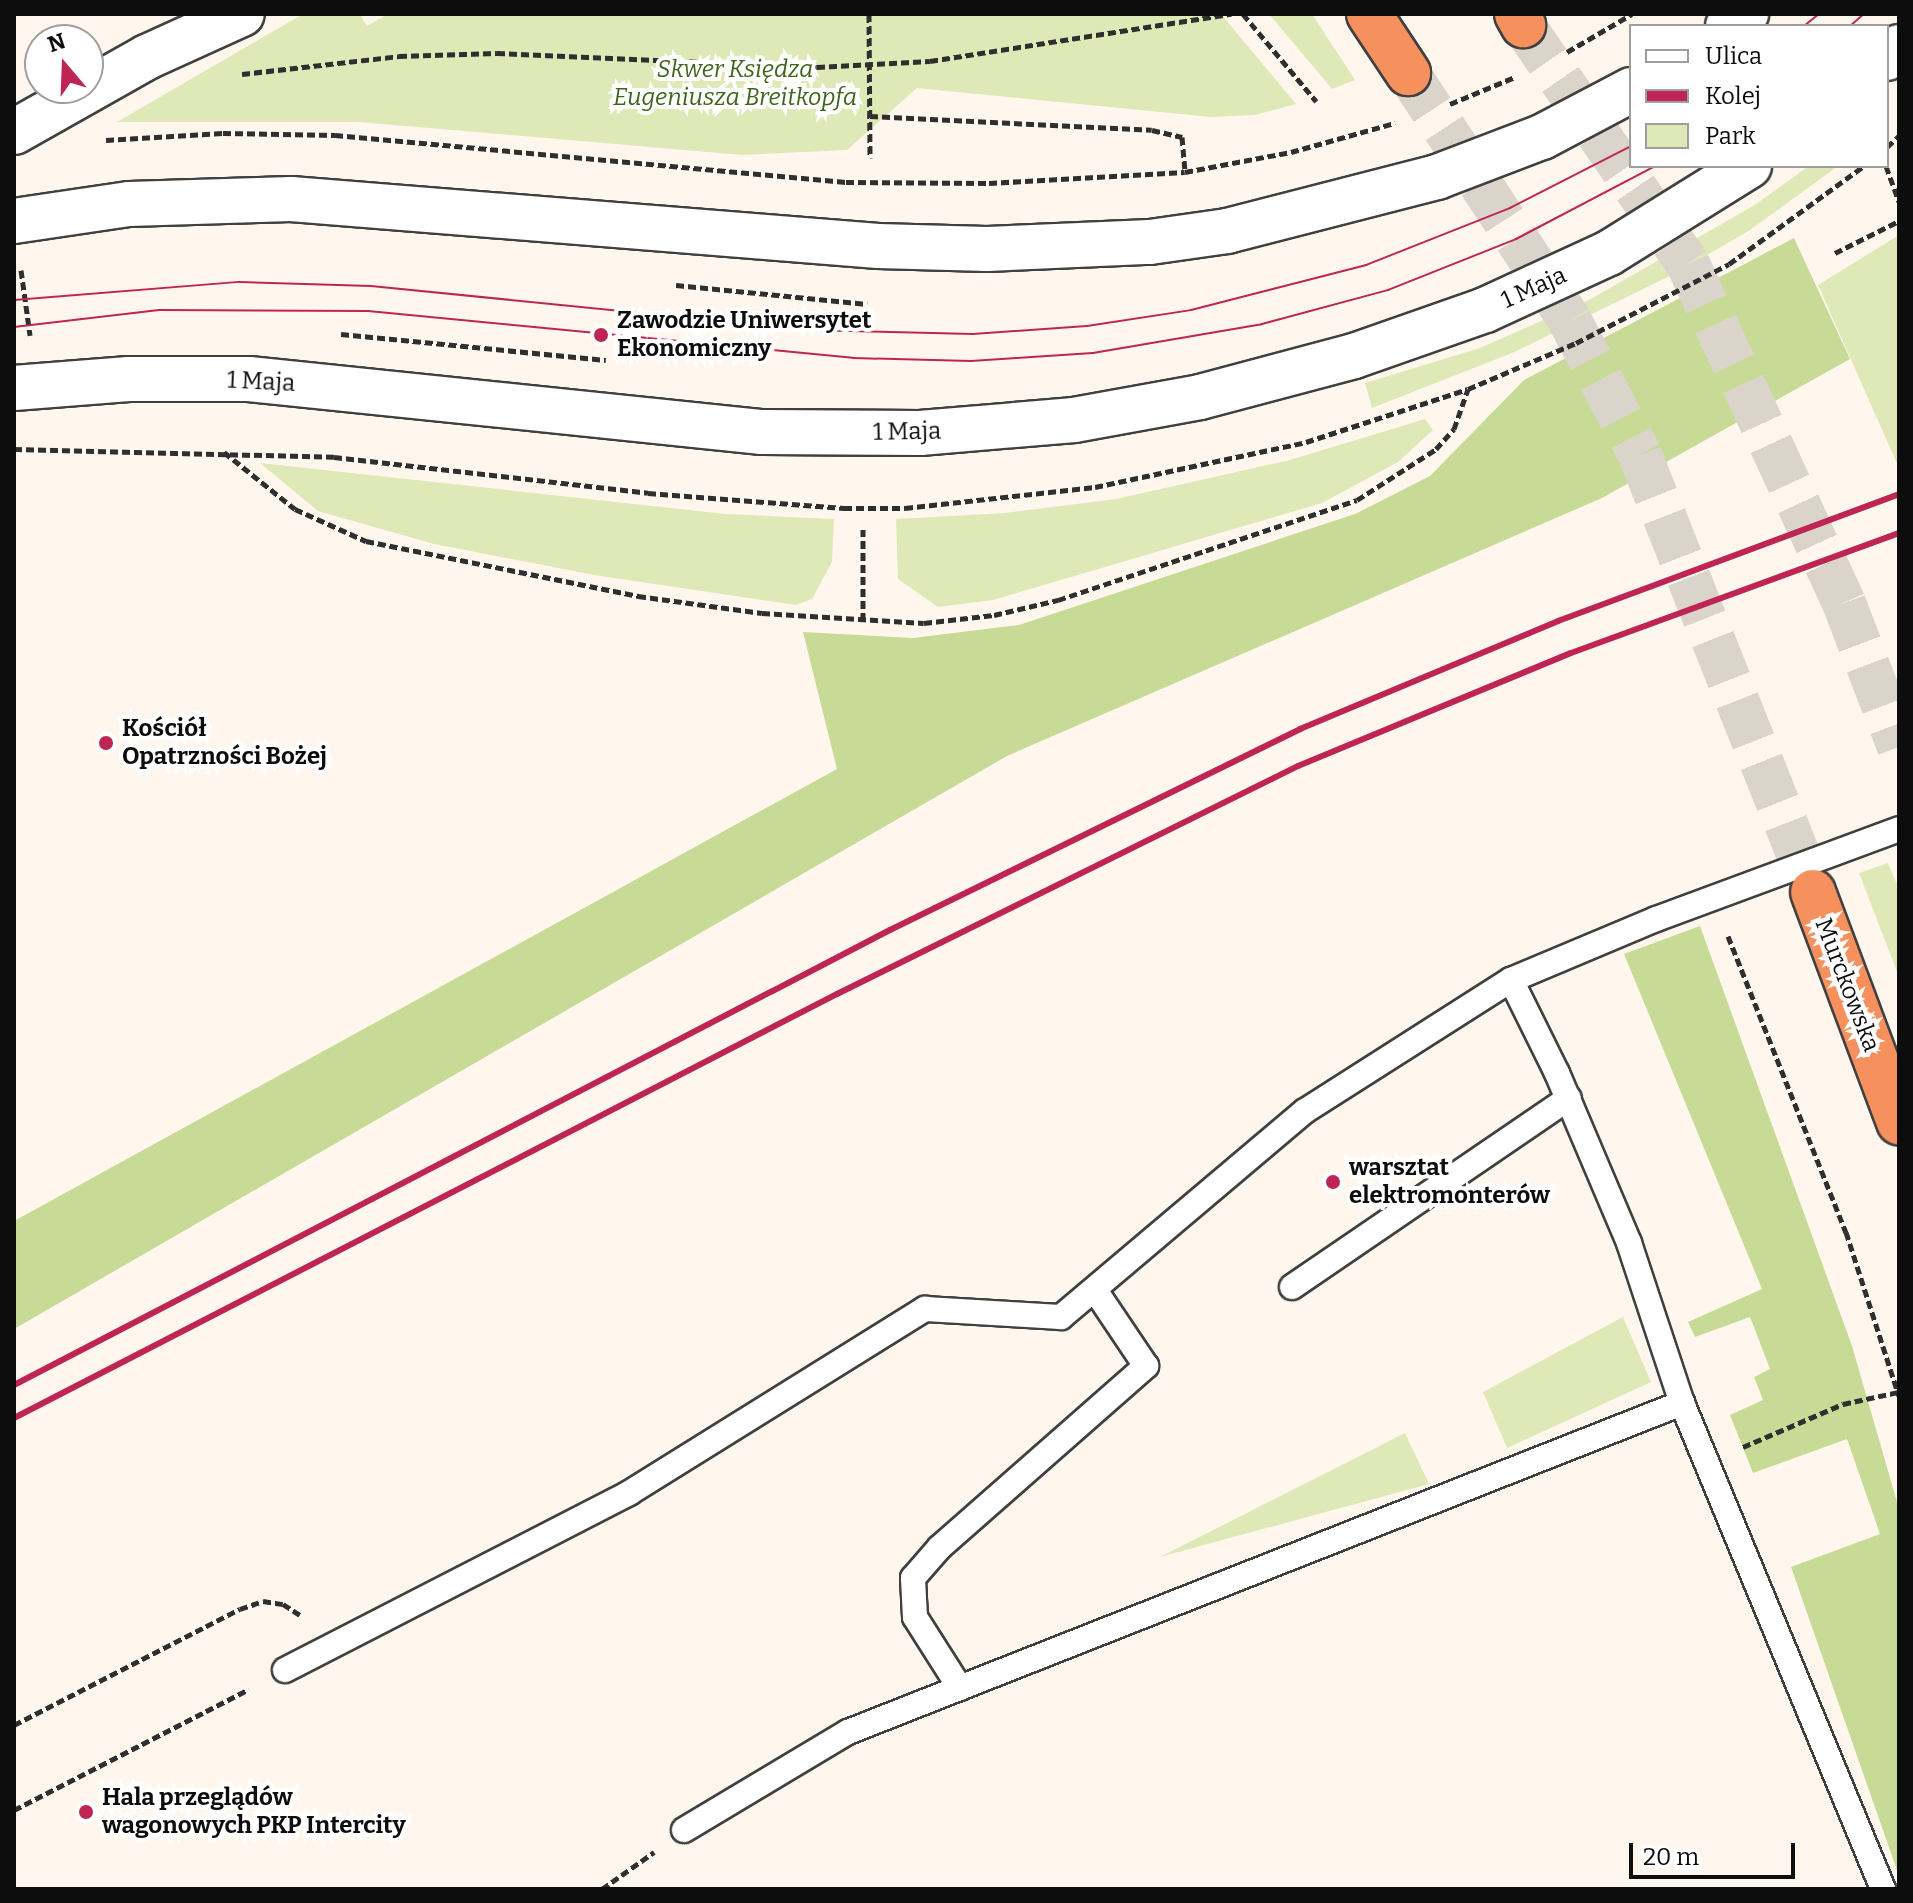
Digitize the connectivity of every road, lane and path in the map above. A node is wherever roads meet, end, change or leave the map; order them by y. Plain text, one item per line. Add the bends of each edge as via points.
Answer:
1 (242, 14) edge
2 (869, 14) edge
3 (1231, 14) edge
4 (1243, 14) edge
5 (1369, 14) edge
6 (1632, 14) edge
7 (1557, 57) dead end
8 (869, 65) junction
9 (1408, 73) tunnel mouth
10 (1520, 75) dead end
11 (231, 76) dead end
12 (1629, 91) edge
13 (1316, 101) dead end
14 (1441, 108) dead end
15 (870, 116) junction
16 (1398, 122) dead end
17 (14, 132) edge
18 (99, 141) dead end
19 (870, 158) dead end
20 (1746, 168) edge
21 (1887, 168) edge
22 (1185, 172) junction
23 (1899, 202) edge
24 (14, 221) edge
25 (1899, 221) edge
26 (1835, 253) dead end
27 (36, 268) dead end
28 (673, 285) dead end
29 (867, 304) dead end
30 (30, 341) dead end
31 (14, 388) edge
32 (1468, 389) dead end
33 (224, 452) dead end
34 (863, 529) dead end
35 (863, 622) junction
36 (1899, 829) edge
37 (1813, 892) tunnel mouth
38 (1723, 924) dead end
39 (1511, 980) junction
40 (1569, 1098) junction
41 (1899, 1122) edge
42 (1292, 1287) dead end
43 (1095, 1290) junction
44 (1898, 1394) edge
45 (1682, 1403) junction
46 (1709, 1462) junction
47 (339, 1642) junction
48 (285, 1670) joint
49 (960, 1688) junction
50 (14, 1725) edge
51 (14, 1810) edge
52 (684, 1830) joint
53 (602, 1889) edge
54 (1883, 1889) edge

1 - 17 street via 147,57
2 - 8 path
3 - 8 path via 930,61
4 - 13 path
5 - 9 highway
6 - 7 path
8 - 11 path via 497,53 312,63
8 - 15 path
10 - 14 path
12 - 24 street via 1542,137 1437,177 1227,231 1150,242 987,249 878,246 291,199 129,204
15 - 19 path
15 - 22 path via 1152,130 1182,137
16 - 22 path via 1291,152
18 - 22 path via 223,133 367,136 846,182 1004,183
20 - 31 street, 1 Maja via 1609,253 1485,310 1338,360 1200,397 1074,420 920,433 762,432 249,379 129,379
21 - 23 path
25 - 26 path
27 - 30 path via 21,270
28 - 29 path
32 - 35 path via 1454,429 1436,449 1388,485 1325,513 1028,609 963,620
33 - 35 path via 295,509 366,541 593,589
34 - 35 path
36 - 39 lane via 1656,919
37 - 41 highway, Murckowska
38 - 44 path via 1846,1232
39 - 40 lane
39 - 43 lane via 1390,1052 1305,1111
40 - 42 lane
40 - 45 lane via 1656,1312
43 - 47 lane via 1061,1317 925,1309 629,1493
43 - 49 lane via 1146,1366 939,1548 913,1578 910,1603 915,1617
44 - 46 path via 1843,1404
45 - 46 lane
45 - 49 lane
46 - 54 lane
47 - 48 lane
47 - 50 path via 283,1604 263,1601
48 - 51 path
49 - 52 lane via 848,1732
52 - 53 path

